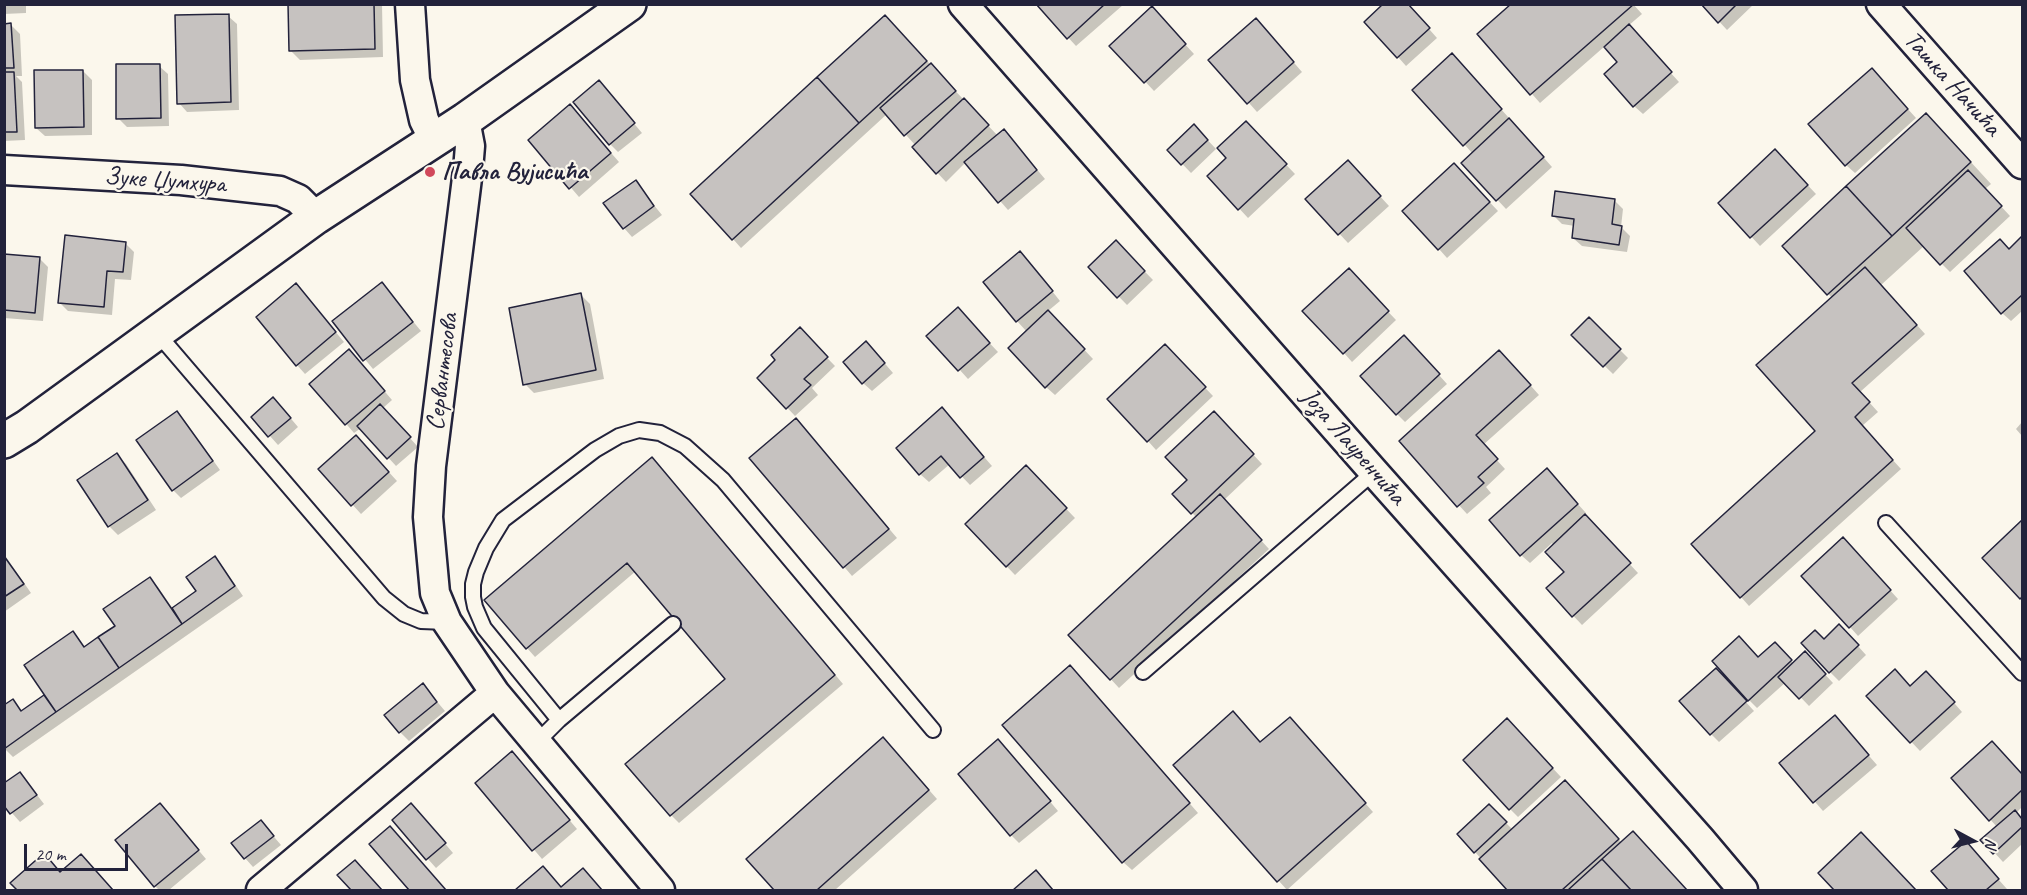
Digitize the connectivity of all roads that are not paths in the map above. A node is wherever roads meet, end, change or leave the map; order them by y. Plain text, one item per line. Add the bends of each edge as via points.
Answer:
1 (410, 4) edge
2 (629, 4) edge
3 (963, 4) edge
4 (1881, 4) edge
5 (465, 120) junction
6 (434, 140) junction
7 (2022, 164) edge
8 (4, 170) edge
9 (316, 217) junction
10 (157, 333) junction
11 (4, 441) edge
12 (1374, 472) junction
13 (1886, 523) dead end
14 (447, 622) junction
15 (673, 624) dead end
16 (1143, 672) dead end
17 (2022, 673) edge
18 (495, 693) junction
19 (560, 720) junction
20 (933, 730) dead end
21 (536, 743) junction
22 (261, 891) edge
23 (660, 891) edge
24 (1743, 891) edge

1 - 6 street via 415,80 424,120
2 - 5 street
3 - 12 street, Јоза Лауренчића
4 - 7 street, Ташка Начића
5 - 6 street
5 - 14 street, Сервантесова via 470,146 468,170 428,517 435,593
6 - 9 street
8 - 9 street, Зуке Џумхура via 182,180 280,191 298,199
9 - 10 street
10 - 11 street
10 - 14 lane via 384,598 404,614 421,621
12 - 16 lane
12 - 24 street, Јоза Лауренчића
13 - 17 lane
14 - 18 street, Сервантесова
15 - 19 lane
18 - 21 street, Сервантесова
18 - 22 street
19 - 20 lane via 484,628 473,597 476,572 503,520 596,450 639,430 660,434 685,446 723,480
19 - 21 lane
21 - 23 street, Сервантесова

